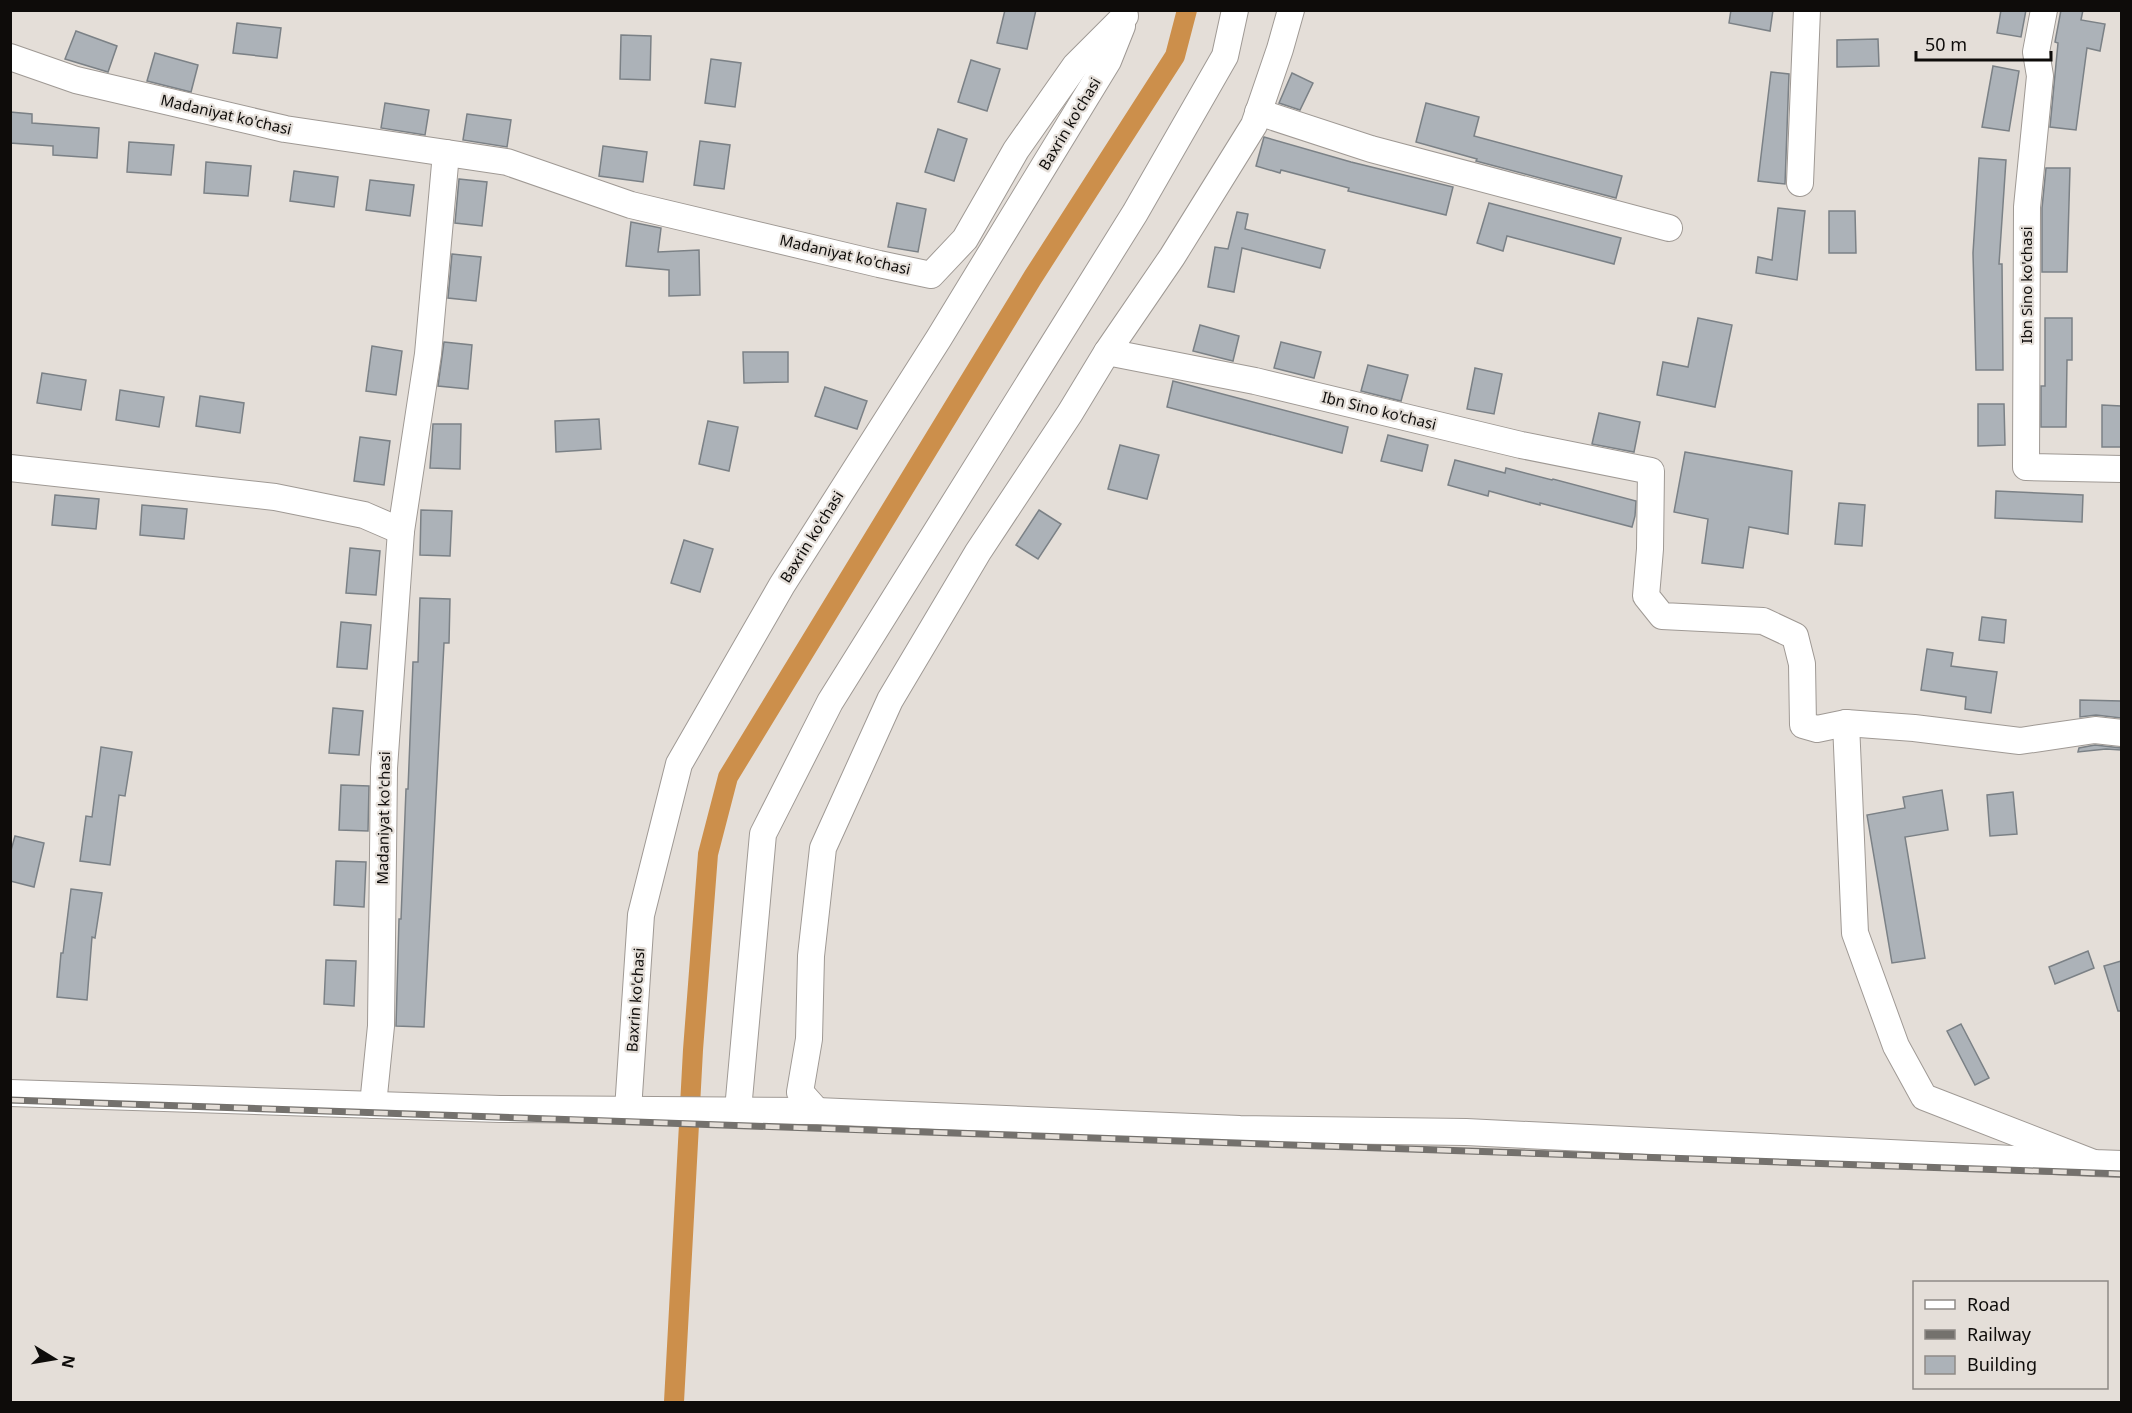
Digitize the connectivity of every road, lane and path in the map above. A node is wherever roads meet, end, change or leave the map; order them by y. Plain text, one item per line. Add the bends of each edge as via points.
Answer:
1 (1235, 10) edge
2 (1291, 10) edge
3 (1807, 10) edge
4 (2044, 10) edge
5 (1127, 14) edge
6 (10, 57) edge
7 (1258, 112) junction
8 (446, 153) junction
9 (1800, 183) dead end
10 (1669, 228) dead end
11 (1107, 352) junction
12 (10, 468) edge
13 (2121, 470) edge
14 (402, 531) junction
15 (1846, 723) junction
16 (2121, 733) edge
17 (10, 1093) edge
18 (373, 1105) junction
19 (628, 1110) junction
20 (738, 1110) junction
21 (817, 1111) junction
22 (2094, 1163) junction
23 (2121, 1164) edge

1 - 20 street via 1225,56 1135,213 830,702 764,834
2 - 7 street
3 - 9 street
4 - 13 street, Ibn Sino ko'chasi via 2036,52 2040,76 2027,207 2026,467
5 - 8 street, Madaniyat ko'chasi via 1075,66 1016,150 965,239 931,275 631,205 507,162
5 - 19 street, Baxrin ko'chasi via 1108,61 782,585 679,764 641,915
6 - 8 street, Madaniyat ko'chasi via 76,80 285,129
7 - 10 street via 1371,149
7 - 11 street via 1254,125 1172,257
8 - 14 street, Madaniyat ko'chasi via 428,354
11 - 15 street, Ibn Sino ko'chasi via 1255,381 1521,445 1651,471 1646,596 1662,616 1763,621 1795,636 1802,664 1803,725 1817,729
11 - 21 street via 978,552 890,700 823,848 800,1092
12 - 14 street via 275,497 364,515
14 - 18 street, Madaniyat ko'chasi via 384,768 381,1026
15 - 16 street via 2020,741 2095,730
15 - 22 street via 1855,933 1896,1046 1924,1097
17 - 18 street
18 - 19 street
19 - 20 street
20 - 21 street
21 - 22 street via 1240,1129 1467,1132
22 - 23 street

